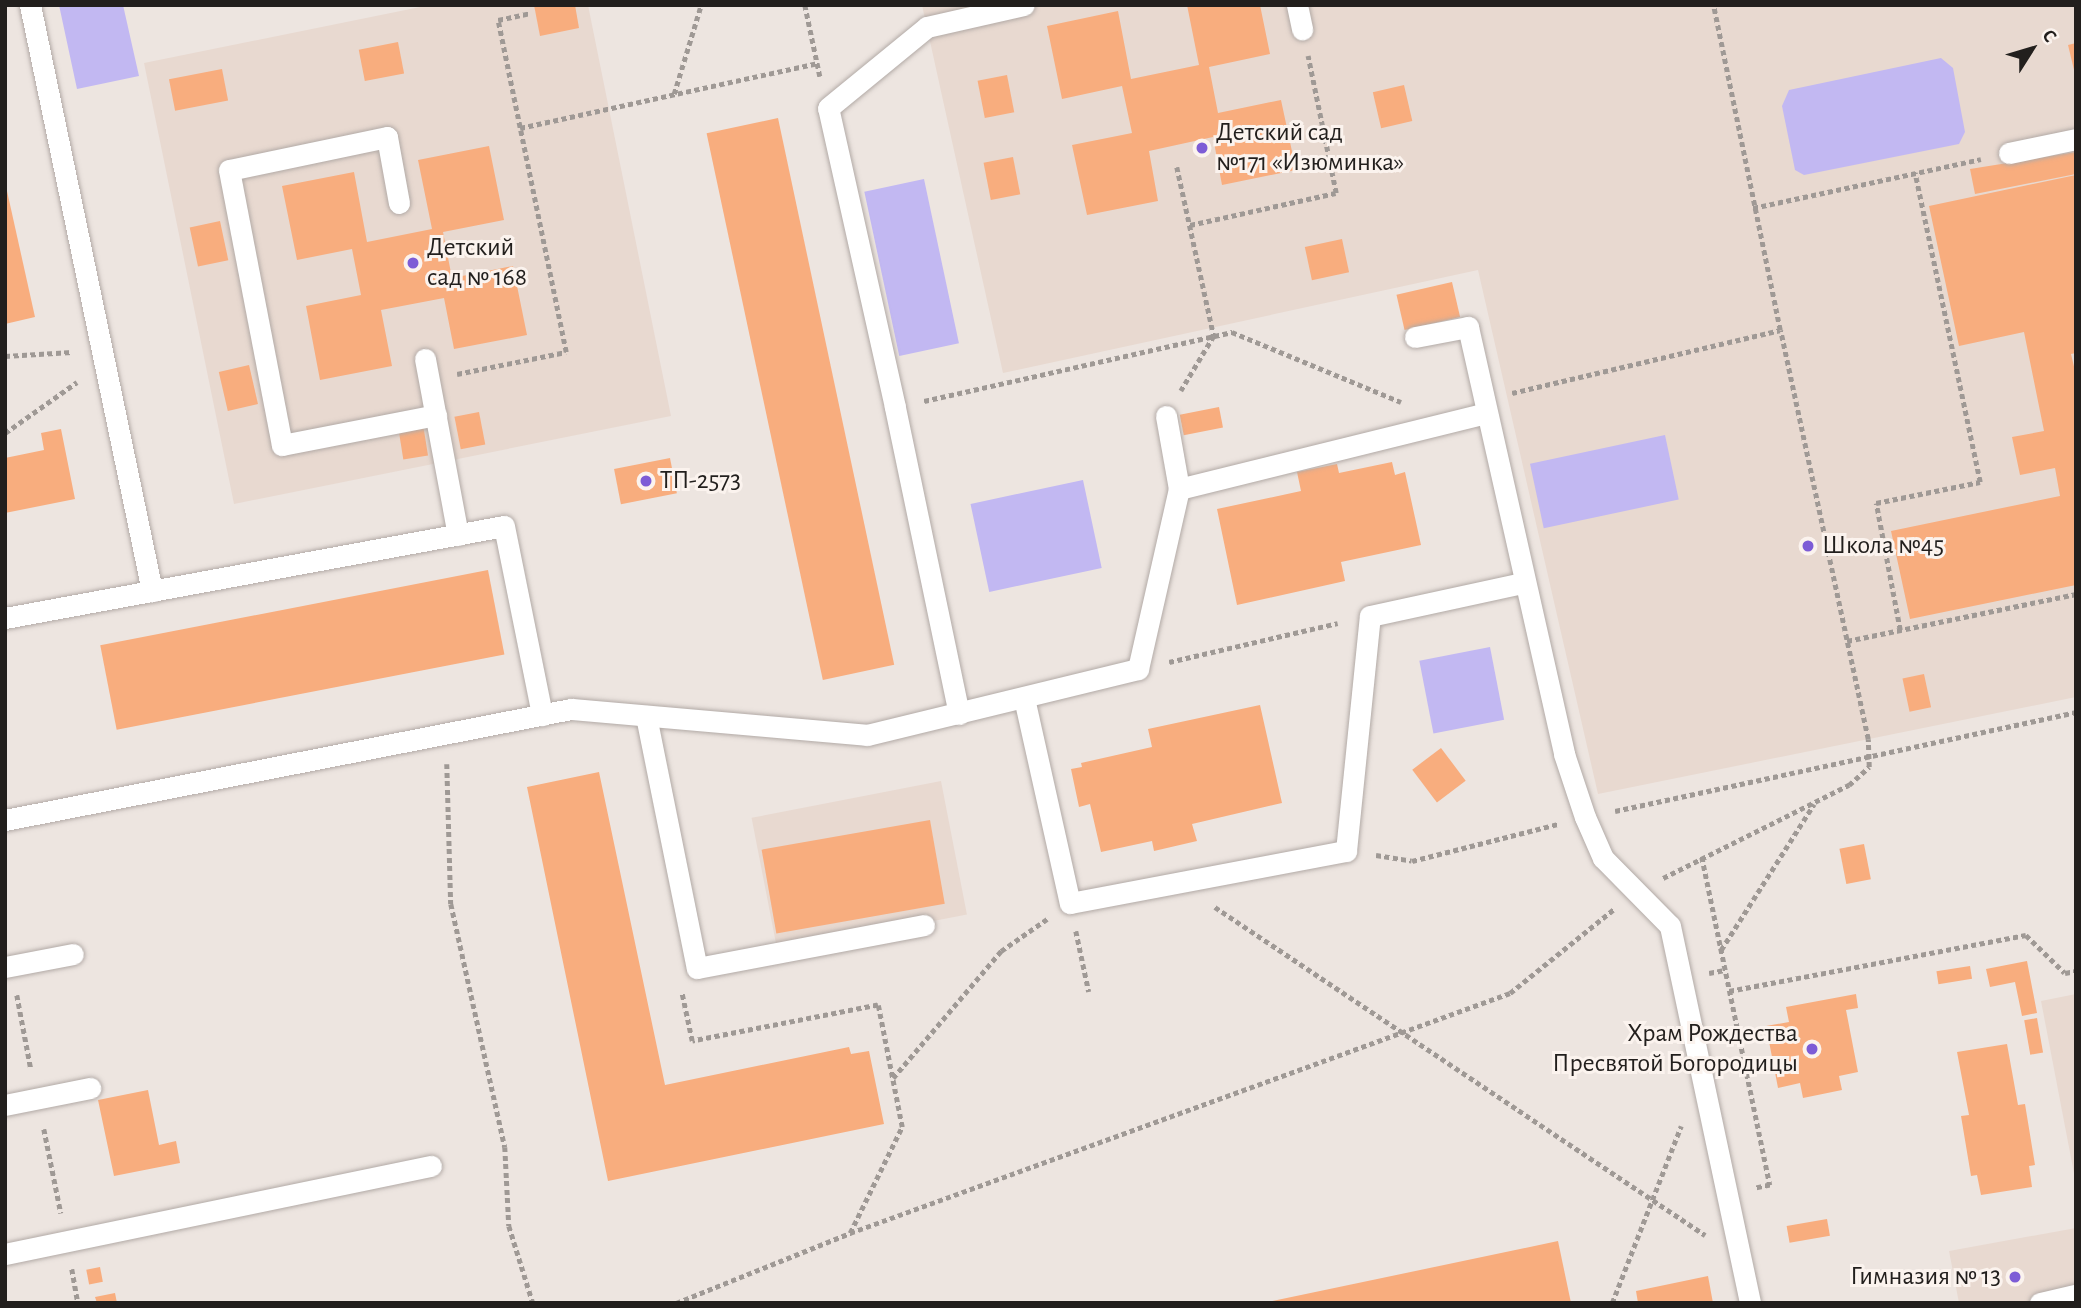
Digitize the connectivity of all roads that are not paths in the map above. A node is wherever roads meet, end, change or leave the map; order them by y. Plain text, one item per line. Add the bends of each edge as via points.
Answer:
1 (30, 5) edge
2 (1024, 5) edge
3 (1297, 5) edge
4 (1302, 29) road end
5 (2076, 139) edge
6 (2009, 153) road end
7 (399, 203) dead end
8 (1415, 337) dead end
9 (427, 369) road end
10 (1485, 406) junction
11 (436, 415) junction
12 (1166, 416) road end
13 (1179, 489) junction
14 (458, 535) junction
15 (1524, 583) junction
16 (152, 591) junction
17 (5, 618) edge
18 (1024, 698) junction
19 (958, 714) junction
20 (542, 715) junction
21 (646, 716) junction
22 (5, 820) edge
23 (924, 925) dead end
24 (73, 954) dead end
25 (5, 967) edge
26 (90, 1088) dead end
27 (5, 1105) edge
28 (430, 1166) dead end
29 (5, 1254) edge
30 (2070, 1298) edge
31 (1750, 1303) edge
32 (2040, 1303) edge

1 - 16 lane
2 - 19 lane via 927,27 828,108
3 - 4 lane
5 - 6 lane
7 - 11 lane via 387,137 229,170 282,445
8 - 10 lane via 1468,327
9 - 11 lane
10 - 13 lane via 1450,423
10 - 15 lane
11 - 14 lane
12 - 13 lane
13 - 18 lane via 1138,669
14 - 16 lane
14 - 20 lane via 504,526
15 - 18 lane via 1370,616 1346,851 1070,903
15 - 31 lane via 1564,754 1585,817 1603,858 1670,926
16 - 17 lane
18 - 19 lane
19 - 21 lane via 867,735
20 - 21 lane via 571,709
20 - 22 lane
21 - 23 lane via 696,968
24 - 25 lane
26 - 27 lane
28 - 29 lane
30 - 32 lane

